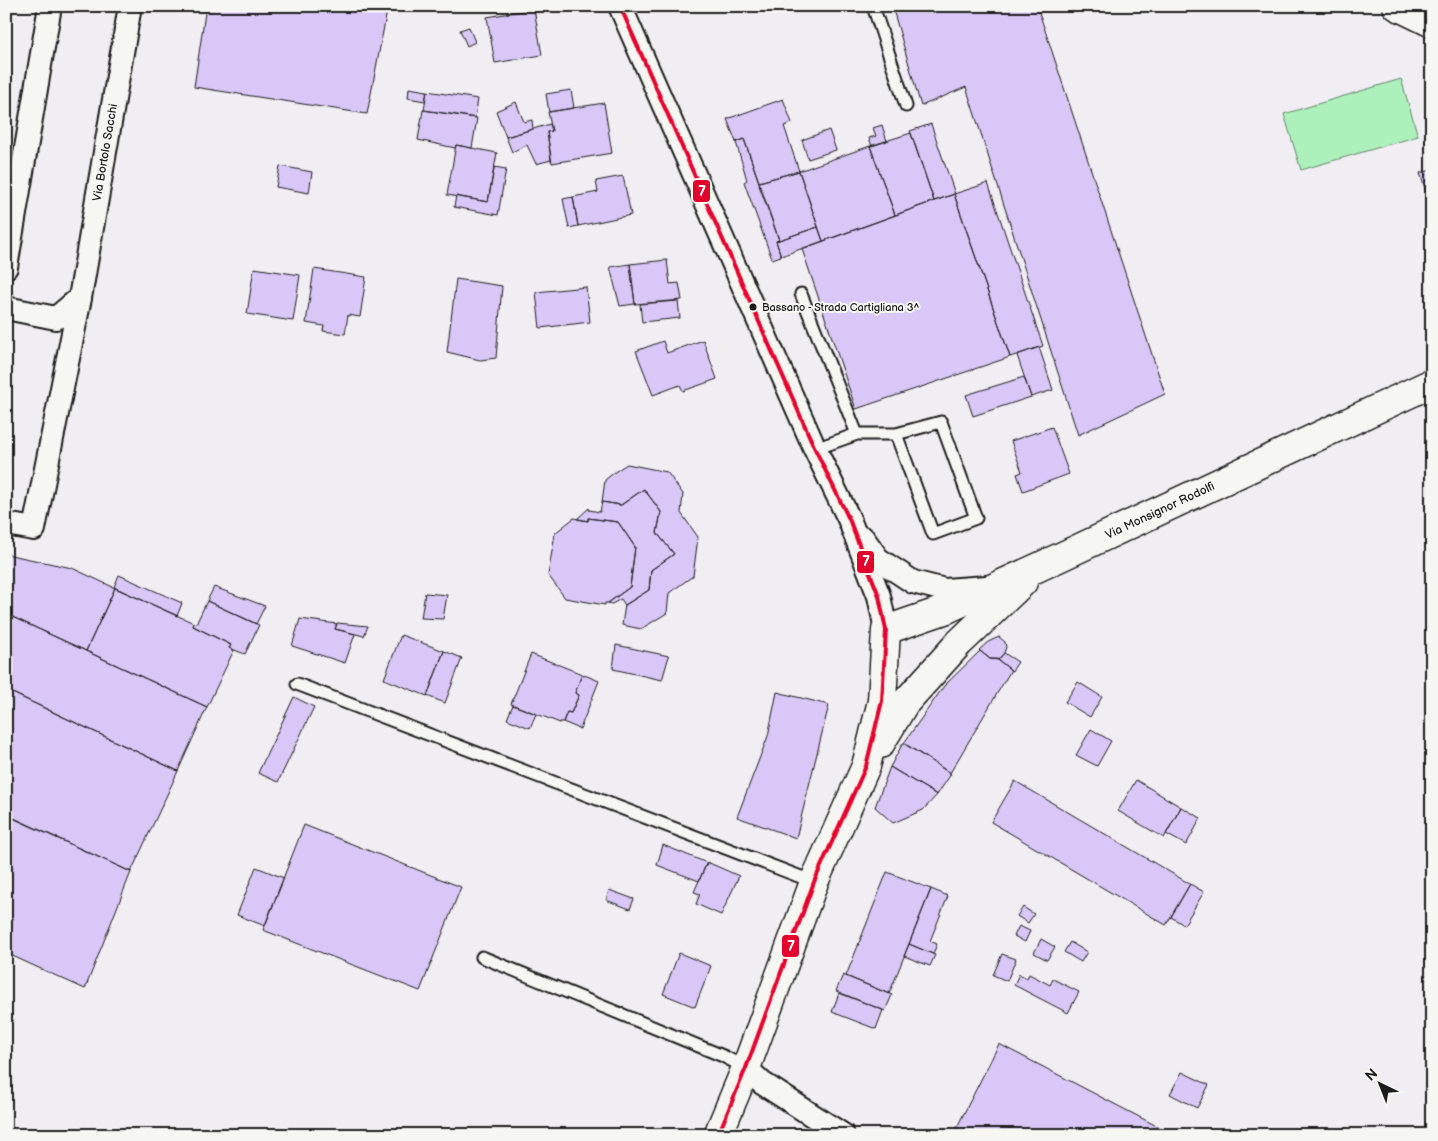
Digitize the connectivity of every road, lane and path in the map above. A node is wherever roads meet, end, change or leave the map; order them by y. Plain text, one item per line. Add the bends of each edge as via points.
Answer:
1 (50, 6) edge
2 (130, 6) edge
3 (620, 6) edge
4 (873, 6) edge
5 (1396, 6) edge
6 (1432, 23) edge
7 (906, 106) dead end
8 (6, 267) edge
9 (802, 294) dead end
10 (80, 298) junction
11 (6, 308) edge
12 (1432, 383) edge
13 (856, 434) junction
14 (896, 434) junction
15 (815, 449) junction
16 (849, 519) junction
17 (6, 524) edge
18 (1039, 567) junction
19 (997, 587) junction
20 (886, 630) junction
21 (297, 684) dead end
22 (866, 766) junction
23 (814, 882) junction
24 (482, 957) dead end
25 (746, 1068) junction
26 (718, 1135) edge
27 (843, 1135) edge

1 - 8 street
2 - 10 street, Via Bortolo Sacchi
3 - 15 street
4 - 7 lane
5 - 6 street
9 - 13 lane
10 - 11 street via 56,318
10 - 17 street, Via Bortolo Sacchi via 34,530
12 - 18 street, Via Monsignor Rodolfi
13 - 14 lane
13 - 15 lane
14 - 14 lane via 941,422 976,518 933,534
15 - 16 street
16 - 19 street via 878,559 913,582 945,590
16 - 20 street via 879,596
18 - 19 street, Via Monsignor Rodolfi
18 - 22 street via 959,643 904,704
19 - 20 street, Via Monsignor Rodolfi via 948,609
20 - 22 street via 882,702
21 - 23 lane
22 - 23 street
23 - 25 street
24 - 25 lane
25 - 26 street
25 - 27 street via 762,1083

